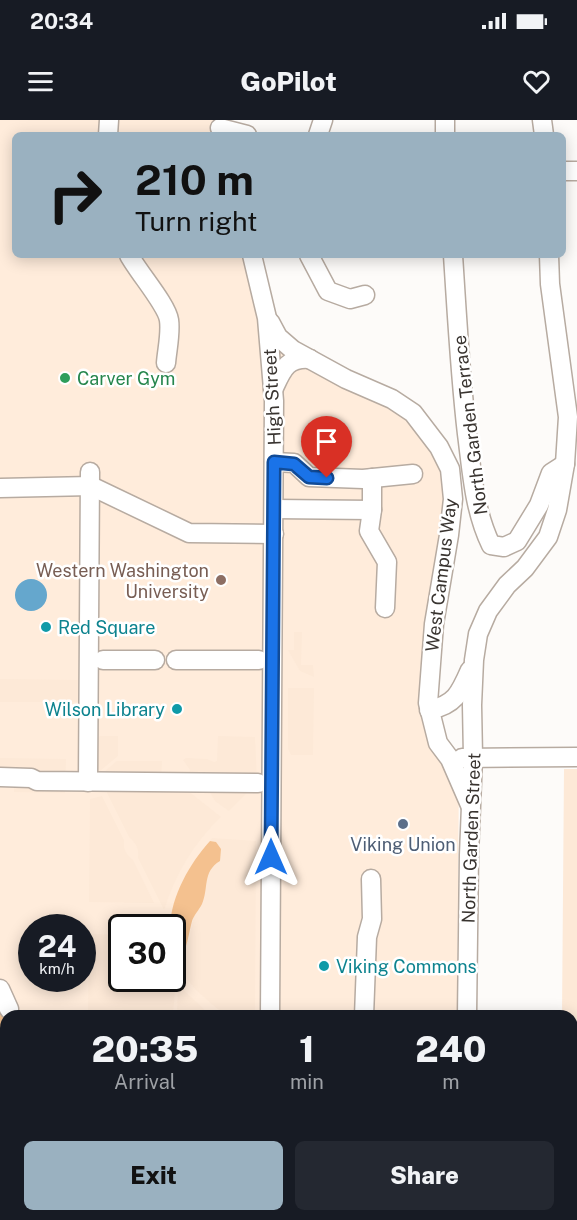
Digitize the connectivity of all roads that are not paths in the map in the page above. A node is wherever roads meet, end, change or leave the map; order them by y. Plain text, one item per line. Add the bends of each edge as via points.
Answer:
1 (220, 128) edge
2 (235, 132) edge
3 (131, 258) edge
4 (253, 258) edge
5 (311, 258) edge
6 (453, 258) edge
7 (549, 258) edge
8 (365, 295) dead end
9 (267, 318) junction
10 (309, 359) junction
11 (166, 363) dead end
12 (273, 390) junction
13 (274, 462) junction
14 (565, 464) junction
15 (413, 474) dead end
16 (372, 478) junction
17 (91, 479) junction
18 (0, 488) edge
19 (274, 509) junction
20 (372, 510) junction
21 (274, 534) junction
22 (385, 608) dead end
23 (103, 660) dead end
24 (155, 660) dead end
25 (176, 660) dead end
26 (260, 660) dead end
27 (474, 660) junction
28 (429, 710) junction
29 (473, 757) junction
30 (577, 758) edge
31 (450, 759) junction
32 (0, 777) edge
33 (88, 782) junction
34 (258, 783) dead end
35 (472, 809) junction
36 (371, 879) dead end
37 (0, 989) edge
38 (9, 1009) dead end
39 (270, 1010) edge
40 (364, 1010) edge
41 (466, 1010) edge

1 - 2 street
3 - 11 street via 169,320
4 - 9 street
5 - 8 street via 328,291 350,299
6 - 14 street, North Garden Terrace via 473,484 482,525 492,545 504,547 517,541 539,505 551,473
7 - 14 street, North Garden Street via 568,417
9 - 10 street, West Campus Way via 286,346
9 - 12 street, High Street
10 - 12 street via 287,364
10 - 28 street, West Campus Way via 413,413 450,469 453,499 434,624
12 - 13 street, High Street
13 - 16 street via 294,464 309,477
13 - 19 street, High Street
14 - 27 street, North Garden Street via 548,537 488,611 478,634
15 - 16 street
16 - 20 street
17 - 18 street
17 - 21 street via 189,533
17 - 33 street
19 - 20 street
19 - 21 street, High Street
20 - 22 street via 367,536 387,562
21 - 39 street, High Street
23 - 24 street
25 - 26 street
27 - 28 street, North Garden Street via 458,695 449,704
27 - 29 street, North Garden Street
28 - 31 street, West Campus Way via 438,743
29 - 30 street
29 - 31 street
29 - 35 street, North Garden Street
31 - 35 street, West Campus Way
32 - 33 street
33 - 34 street
35 - 41 street, North Garden Street
36 - 40 street via 372,919 367,937
37 - 38 street

